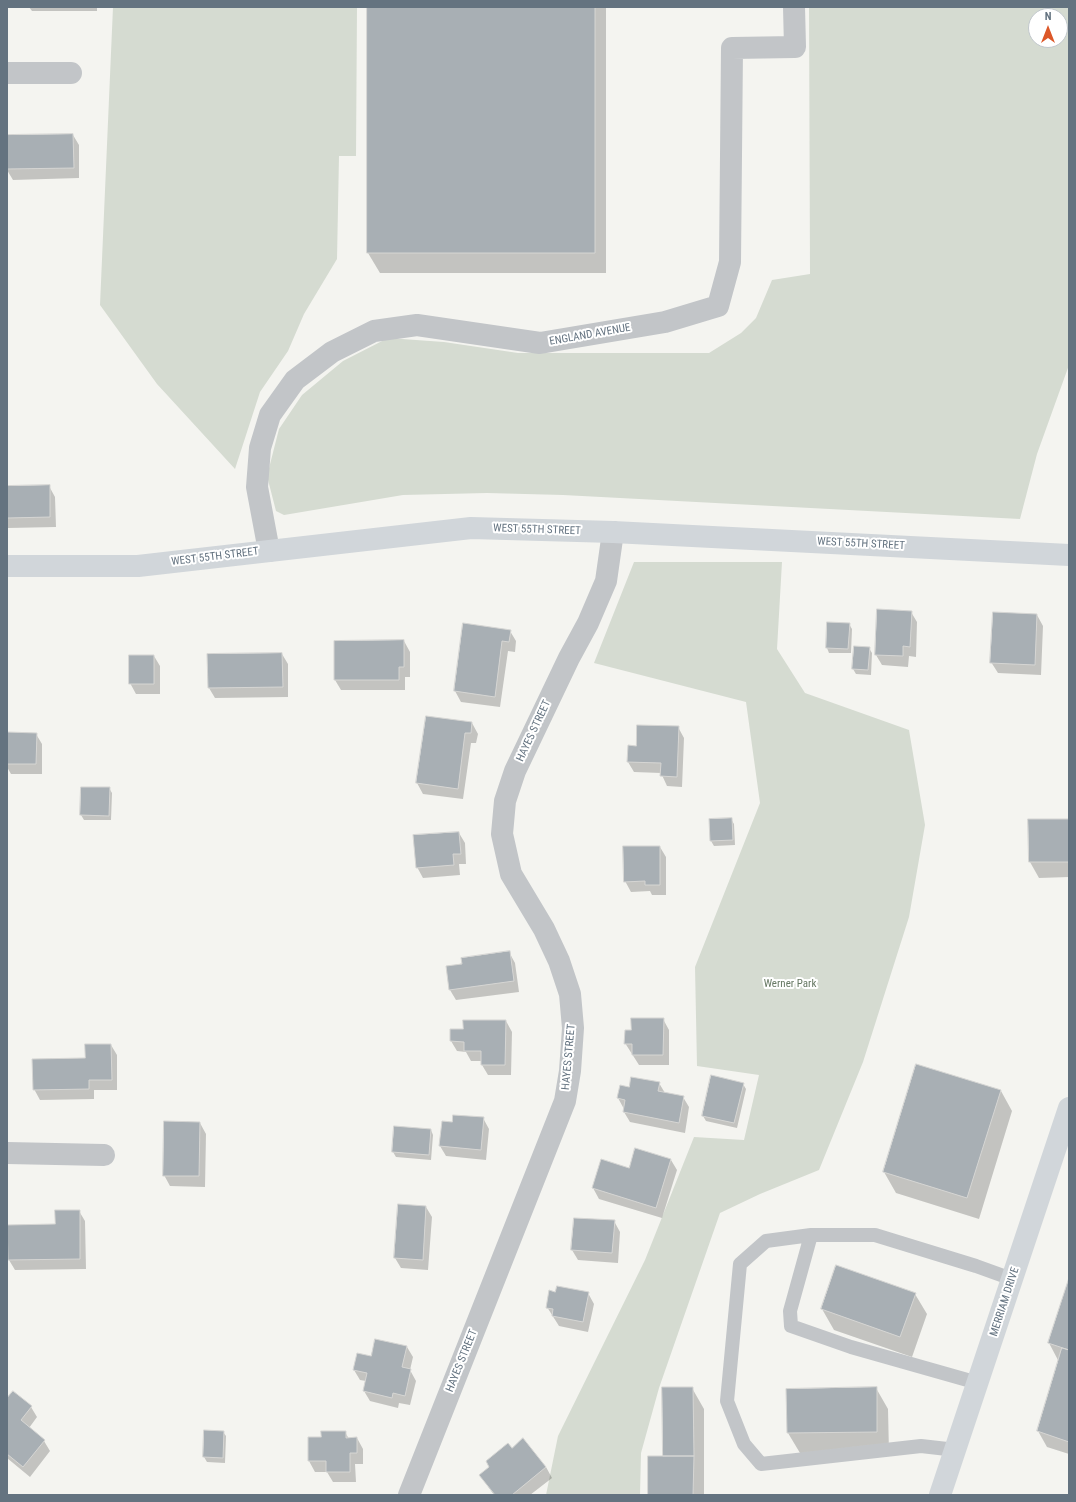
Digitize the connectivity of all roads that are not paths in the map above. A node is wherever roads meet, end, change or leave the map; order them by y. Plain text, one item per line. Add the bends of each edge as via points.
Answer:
1 (794, 7) edge
2 (7, 73) edge
3 (71, 73) dead end
4 (613, 532) junction
5 (269, 551) junction
6 (1069, 555) edge
7 (7, 566) edge
8 (1069, 1108) edge
9 (7, 1153) edge
10 (104, 1155) dead end
11 (811, 1235) junction
12 (1012, 1279) junction
13 (978, 1383) junction
14 (956, 1450) junction
15 (409, 1495) edge
16 (940, 1495) edge

1 - 5 street, ENGLAND AVENUE via 795,47 732,48 730,262 718,306 665,322 540,343 416,325 374,331 332,352 295,380 270,415 260,448 257,487
2 - 3 street
4 - 5 street, WEST 55TH STREET via 471,528
4 - 6 street, WEST 55TH STREET
4 - 15 street, HAYES STREET via 606,581 515,771 505,801 502,834 511,874 544,929 570,994 573,1028 565,1101
5 - 7 street, WEST 55TH STREET via 138,566
8 - 12 street, MERRIAM DRIVE
9 - 10 street
11 - 12 lane via 876,1236
11 - 13 lane via 790,1311 791,1326 851,1348
11 - 14 lane via 766,1241 740,1264 728,1401 744,1444 761,1464 921,1446
12 - 13 street, MERRIAM DRIVE
13 - 14 street, MERRIAM DRIVE
14 - 16 street, MERRIAM DRIVE

